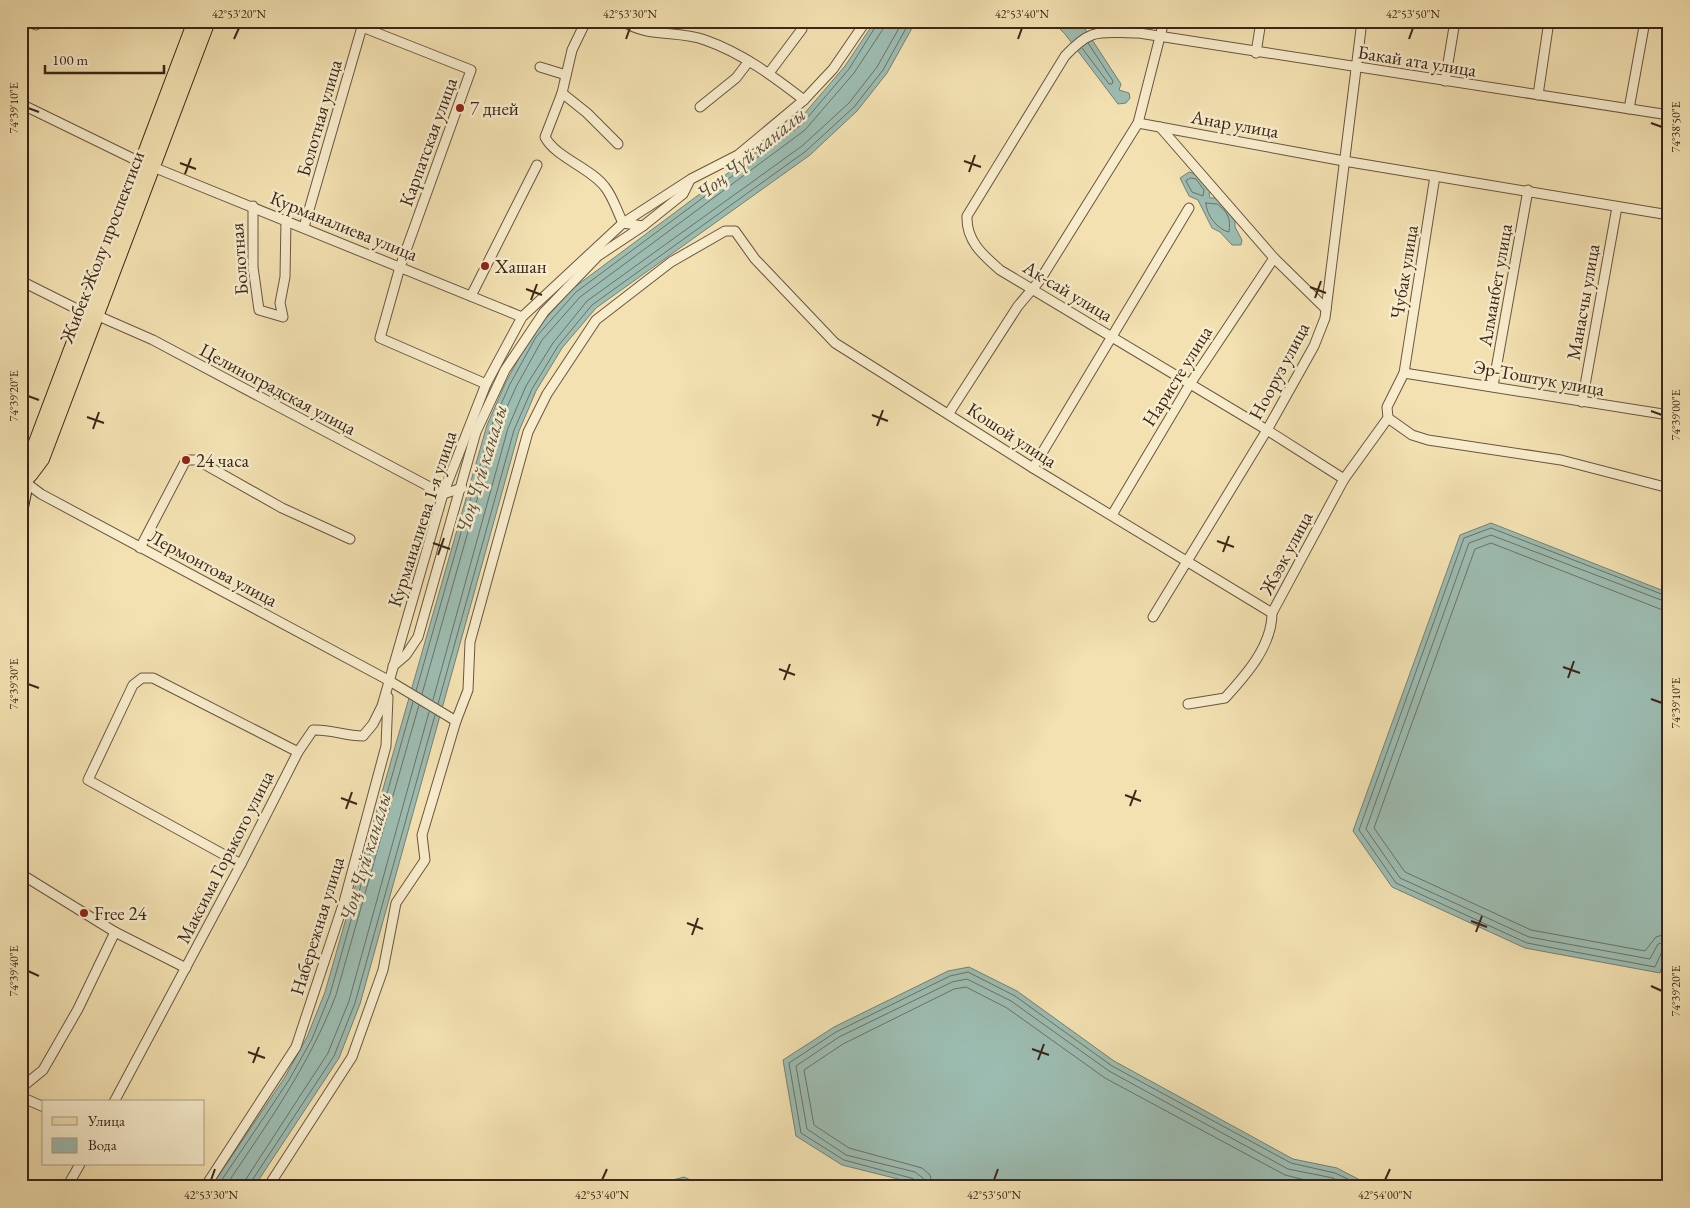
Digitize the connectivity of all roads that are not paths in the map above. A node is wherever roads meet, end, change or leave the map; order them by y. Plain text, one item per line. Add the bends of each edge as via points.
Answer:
1 (26, 21) edge
2 (195, 21) edge
3 (208, 21) edge
4 (353, 21) edge
5 (586, 21) edge
6 (623, 21) edge
7 (866, 21) edge
8 (1164, 21) edge
9 (1261, 21) edge
10 (1362, 21) edge
11 (1455, 21) edge
12 (1549, 21) edge
13 (1645, 21) edge
14 (36, 25) dead end
15 (634, 25) edge
16 (362, 27) junction
17 (802, 29) dead end
18 (1162, 37) junction
19 (1256, 53) junction
20 (749, 61) junction
21 (540, 67) dead end
22 (1356, 68) junction
23 (769, 73) junction
24 (566, 75) junction
25 (1445, 81) junction
26 (562, 93) junction
27 (1538, 95) junction
28 (804, 100) junction
29 (21, 104) edge
30 (700, 107) dead end
31 (1629, 109) junction
32 (1669, 115) edge
33 (1138, 123) junction
34 (1160, 127) junction
35 (618, 144) dead end
36 (1344, 161) junction
37 (147, 165) junction
38 (537, 165) dead end
39 (1435, 176) junction
40 (691, 179) junction
41 (1528, 190) junction
42 (253, 206) junction
43 (1617, 207) junction
44 (1189, 208) dead end
45 (1669, 215) edge
46 (286, 220) junction
47 (623, 223) junction
48 (643, 226) junction
49 (304, 227) junction
50 (1274, 258) junction
51 (400, 267) junction
52 (21, 281) edge
53 (1032, 289) junction
54 (472, 296) junction
55 (1326, 309) junction
56 (544, 312) junction
57 (91, 314) junction
58 (522, 317) junction
59 (1112, 336) junction
60 (1404, 373) junction
61 (486, 384) junction
62 (1190, 384) junction
63 (1493, 386) junction
64 (1582, 402) junction
65 (949, 413) junction
66 (1669, 416) edge
67 (1388, 418) junction
68 (1267, 430) junction
69 (1033, 468) junction
70 (1344, 479) junction
71 (26, 482) junction
72 (462, 488) junction
73 (1669, 488) edge
74 (443, 494) junction
75 (21, 507) edge
76 (1112, 514) junction
77 (350, 539) dead end
78 (140, 548) junction
79 (1188, 561) junction
80 (1272, 613) junction
81 (1153, 617) dead end
82 (392, 667) junction
83 (388, 680) junction
84 (1188, 704) dead end
85 (452, 719) junction
86 (298, 752) junction
87 (241, 864) junction
88 (21, 874) edge
89 (115, 932) junction
90 (186, 968) junction
91 (21, 1088) edge
92 (21, 1097) edge
93 (115, 1100) edge
94 (42, 1106) edge
95 (79, 1166) edge
96 (67, 1187) edge
97 (204, 1187) edge
98 (268, 1187) edge

1 - 14 street
2 - 37 main road, Жибек Жолу проспектиси
3 - 37 main road, Жибек Жолу проспектиси
4 - 16 street
5 - 24 street via 572,50
6 - 15 street
7 - 28 street, Курманалиева 1-я улица via 833,69
8 - 18 street
9 - 19 street
10 - 22 street, Нооруз улица
11 - 25 street
12 - 27 street
13 - 31 street
15 - 20 street via 704,39
16 - 49 street, Болотная улица
16 - 51 street, Карпатская улица via 471,70
17 - 23 street
18 - 19 street, Бакай ата улица
18 - 33 street
18 - 53 street, Ак-сай улица via 1139,33 1092,33 1080,40 1064,56 967,216 967,227 980,252 1000,270
19 - 22 street, Бакай ата улица
20 - 23 street
20 - 30 street via 736,78
21 - 24 street
22 - 25 street, Бакай ата улица
22 - 36 street, Нооруз улица
23 - 28 street
24 - 26 street
25 - 27 street, Бакай ата улица
26 - 35 street
26 - 47 street via 544,137 605,187
27 - 31 street, Бакай ата улица
28 - 40 street, Курманалиева 1-я улица via 738,156
29 - 37 street, Курманалиева улица
31 - 32 street, Бакай ата улица
33 - 34 street, Анар улица
33 - 53 street
34 - 36 street, Анар улица
34 - 50 street
36 - 39 street, Анар улица
36 - 55 street, Нооруз улица
37 - 42 street, Курманалиева улица
37 - 57 main road, Жибек Жолу проспектиси
38 - 54 street
39 - 41 street, Анар улица
39 - 60 street, Чубак улица
40 - 47 street, Курманалиева 1-я улица
40 - 48 street via 683,194
41 - 43 street, Анар улица
41 - 63 street, Алманбет улица
42 - 46 street, Курманалиева улица
42 - 46 street, Болотная via 253,267 260,310 283,317 280,303 285,277
43 - 45 street, Анар улица
43 - 64 street, Манасчы улица
44 - 59 street
46 - 49 street, Курманалиева улица
47 - 48 street
47 - 58 street, Курманалиева 1-я улица
48 - 56 street via 598,256
49 - 51 street, Курманалиева улица
50 - 55 street
50 - 62 street, Наристе улица
51 - 54 street, Курманалиева улица
51 - 61 street, Карпатская улица via 380,338
52 - 57 street, Целиноградская улица
53 - 59 street, Ак-сай улица
53 - 65 street
54 - 58 street, Курманалиева улица
55 - 68 street, Нооруз улица via 1314,346
56 - 58 street
56 - 72 street via 505,370 476,432
57 - 71 main road, Жибек Жолу проспектиси via 32,453
57 - 74 street, Целиноградская улица via 153,340
58 - 61 street, Курманалиева 1-я улица
59 - 62 street, Ак-сай улица
59 - 69 street
60 - 63 street, Эр-Тоштук улица
60 - 67 street, Жээк улица via 1387,407
61 - 74 street, Курманалиева 1-я улица
62 - 68 street, Ак-сай улица
62 - 76 street, Наристе улица
63 - 64 street, Эр-Тоштук улица
64 - 66 street, Эр-Тоштук улица
65 - 69 street, Кошой улица
65 - 85 street, Кошой улица via 835,343 755,259 735,231 725,231 671,262 596,320 547,394 528,432 470,642 468,690
67 - 70 street, Жээк улица
67 - 73 street via 1412,435 1428,440 1561,460
68 - 70 street, Ак-сай улица
68 - 79 street, Нооруз улица
69 - 76 street, Кошой улица
70 - 80 street, Жээк улица
71 - 75 main road, Жибек Жолу проспектиси
71 - 78 street, Лермонтова улица via 41,494
72 - 74 street
72 - 82 street via 418,637
74 - 82 street, Курманалиева 1-я улица
76 - 79 street, Кошой улица
77 - 78 street via 282,508 197,460 186,460
78 - 83 street, Лермонтова улица
79 - 80 street, Кошой улица
79 - 81 street, Нооруз улица
80 - 84 street, Жээк улица via 1272,627 1250,670 1225,698
82 - 83 street, Курманалиева 1-я улица
83 - 85 street, Лермонтова улица
83 - 86 street, Максима Горького улица via 382,706 363,736 313,730
83 - 97 street, Набережная улица via 386,746 344,902 296,1047
85 - 98 street via 422,835 425,860 396,903 383,970 352,1057
86 - 87 street, Максима Горького улица
86 - 87 street via 153,678 142,678 132,685 88,780
87 - 90 street, Максима Горького улица
88 - 89 street
89 - 90 street
89 - 91 street via 78,1009 43,1070
90 - 93 street, Максима Горького улица
92 - 94 street
95 - 96 street

